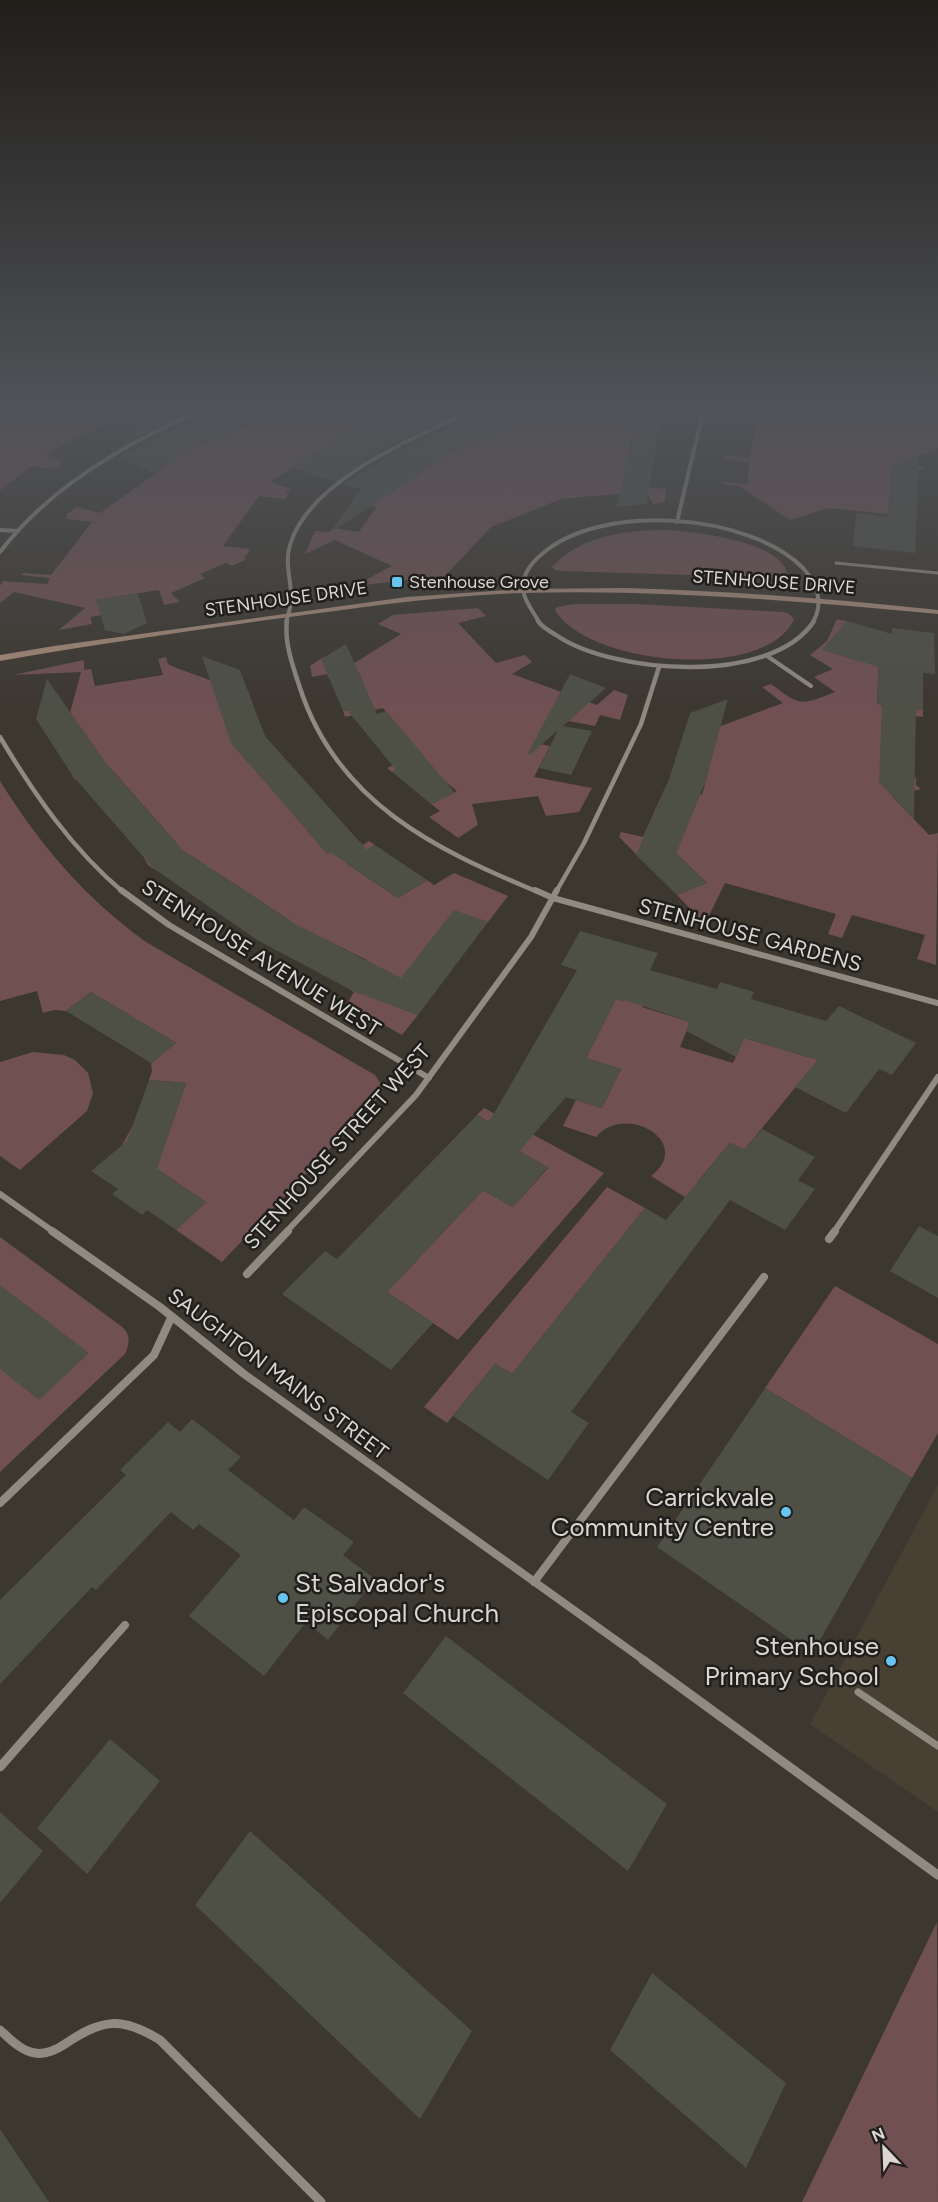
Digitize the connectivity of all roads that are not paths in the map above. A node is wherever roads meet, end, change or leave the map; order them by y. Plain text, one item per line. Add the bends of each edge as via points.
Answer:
1 (41, 510) edge
2 (312, 510) edge
3 (680, 510) edge
4 (677, 522) junction
5 (0, 530) edge
6 (18, 531) junction
7 (0, 552) edge
8 (836, 563) dead end
9 (938, 573) edge
10 (523, 591) junction
11 (819, 600) junction
12 (938, 612) edge
13 (289, 614) junction
14 (767, 656) junction
15 (0, 658) edge
16 (659, 667) junction
17 (812, 686) dead end
18 (0, 737) edge
19 (553, 898) junction
20 (938, 1003) edge
21 (938, 1077) edge
22 (429, 1078) junction
23 (0, 1194) edge
24 (829, 1239) dead end
25 (247, 1274) dead end
26 (764, 1277) dead end
27 (171, 1318) junction
28 (0, 1503) edge
29 (534, 1582) junction
30 (125, 1625) dead end
31 (858, 1692) dead end
32 (938, 1746) edge
33 (0, 1767) edge
34 (938, 1875) edge
35 (0, 2030) edge
36 (321, 2202) edge

1 - 6 street
2 - 13 street, STENHOUSE GARDENS via 299,525 288,551
3 - 4 street
4 - 10 street via 606,526 561,540 532,563
4 - 11 street via 729,530 776,548 808,574
5 - 6 street
6 - 7 street
8 - 9 lane
10 - 11 street, STENHOUSE DRIVE via 671,592
10 - 13 street, STENHOUSE DRIVE via 429,597
10 - 16 street via 536,619 570,643 611,659
11 - 12 street, STENHOUSE DRIVE
11 - 14 street via 809,629
13 - 15 street, STENHOUSE DRIVE
13 - 19 street, STENHOUSE GARDENS via 286,636 304,707 317,736 347,776 391,817 465,859
14 - 16 street via 721,666
14 - 17 lane
16 - 19 street, STENHOUSE STREET WEST via 636,733
18 - 22 street, STENHOUSE AVENUE WEST via 23,777 59,823 136,902 332,1024
19 - 20 street, STENHOUSE GARDENS
19 - 22 street, STENHOUSE STREET WEST via 531,937
21 - 24 street
22 - 25 street, STENHOUSE STREET WEST
23 - 27 street, SAUGHTON MAINS STREET
26 - 29 street
27 - 28 street via 154,1355
27 - 29 street, SAUGHTON MAINS STREET
29 - 34 street, SAUGHTON MAINS STREET
30 - 33 street
31 - 32 lane
35 - 36 street via 14,2045 38,2055 62,2048 84,2031 108,2022 136,2026 160,2040

